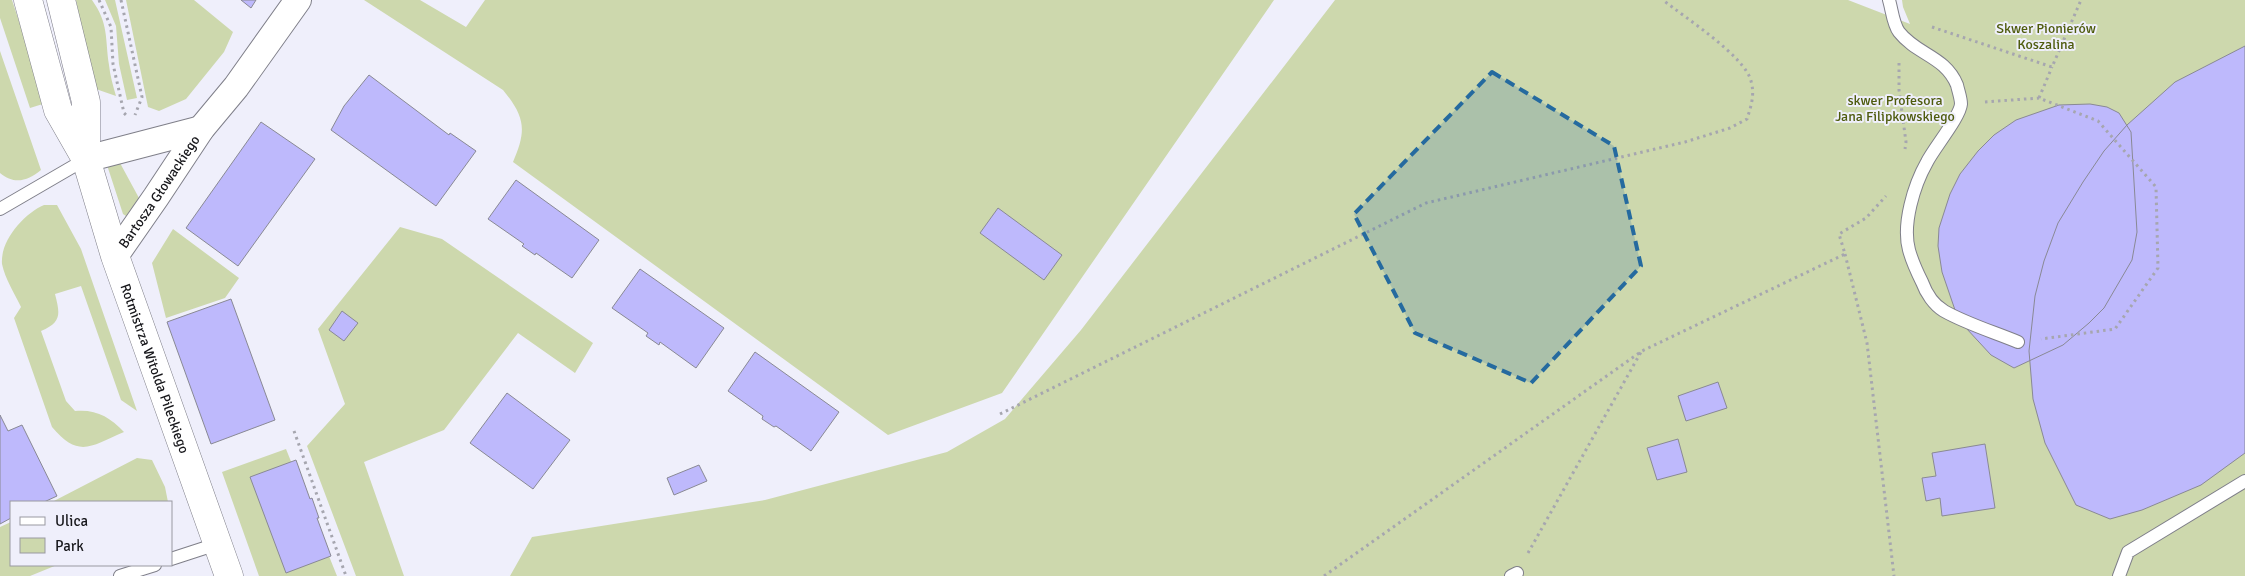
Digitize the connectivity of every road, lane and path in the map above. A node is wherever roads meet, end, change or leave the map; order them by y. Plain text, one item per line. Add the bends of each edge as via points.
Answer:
1 (28, 0) edge
2 (61, 0) edge
3 (99, 0) edge
4 (120, 0) edge
5 (298, 0) edge
6 (1663, 0) edge
7 (1890, 0) edge
8 (2081, 0) edge
9 (1931, 27) dead end
10 (1906, 39) junction
11 (2052, 68) junction
12 (2039, 98) junction
13 (1961, 104) junction
14 (128, 118) dead end
15 (133, 122) dead end
16 (201, 129) junction
17 (1905, 151) dead end
18 (86, 159) junction
19 (1888, 193) dead end
20 (0, 209) edge
21 (1846, 254) junction
22 (115, 256) junction
23 (2018, 342) joint
24 (1642, 351) junction
25 (1000, 414) dead end
26 (294, 431) dead end
27 (2245, 481) edge
28 (217, 544) junction
29 (172, 560) edge
30 (152, 566) edge
31 (1514, 574) edge
32 (120, 576) edge
33 (229, 576) edge
34 (346, 576) edge
35 (1324, 576) edge
36 (1894, 576) edge
37 (2119, 576) edge

1 - 18 street, Rotmistrza Witolda Pileckiego via 58,110
2 - 18 street, Rotmistrza Witolda Pileckiego via 86,102
3 - 14 path via 109,20 114,64 124,113
4 - 15 path via 142,97
5 - 16 street, Bartosza Głowackiego via 236,87
6 - 25 path via 1740,60 1751,80 1753,100 1747,119 1730,128 1685,142 1426,203
7 - 10 lane via 1895,25
8 - 11 path
9 - 11 path
10 - 13 lane via 1942,63 1952,75
10 - 17 path via 1899,59
11 - 12 path
12 - 13 path
12 - 23 path via 2098,120 2156,187 2158,268 2115,329
13 - 23 lane via 1955,120 1921,172 1908,224 1909,248 1927,294 1943,310
16 - 18 street, Bartosza Głowackiego
16 - 22 street, Bartosza Głowackiego
18 - 20 lane
18 - 22 street, Rotmistrza Witolda Pileckiego
19 - 21 path via 1866,218 1839,234
21 - 24 path
21 - 36 path via 1868,343
22 - 28 street, Rotmistrza Witolda Pileckiego
24 - 31 path
24 - 35 path
26 - 34 path
27 - 37 lane via 2128,552
28 - 29 lane
28 - 33 street, Rotmistrza Witolda Pileckiego
30 - 32 lane

